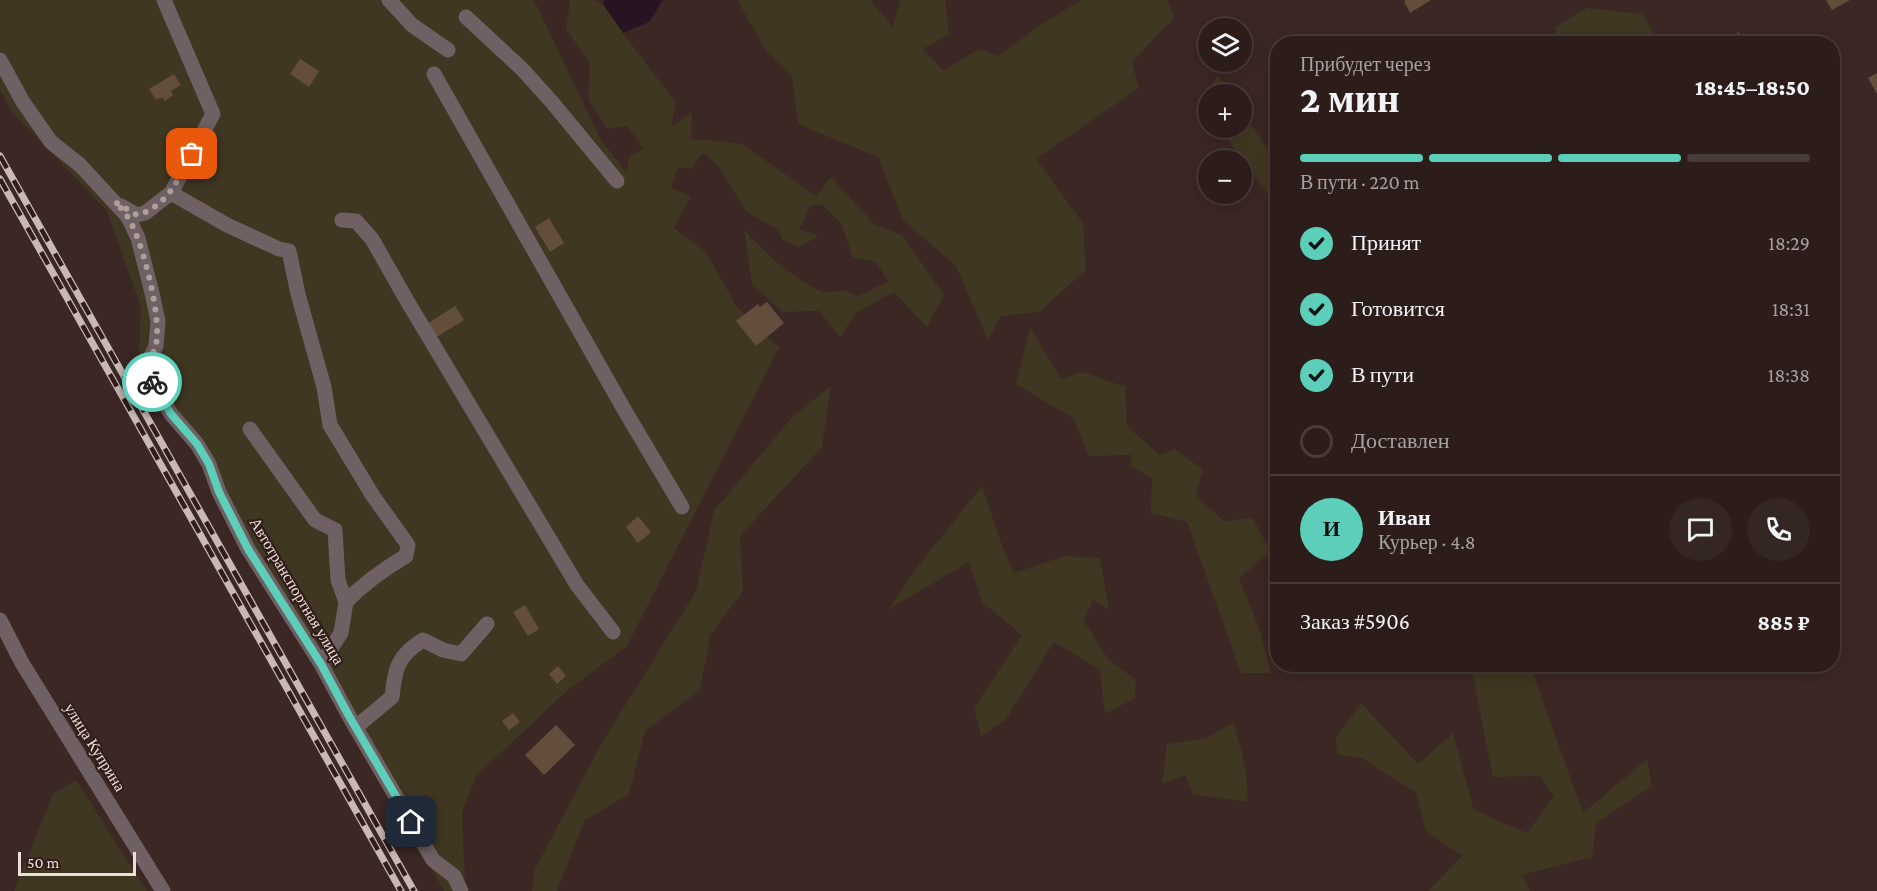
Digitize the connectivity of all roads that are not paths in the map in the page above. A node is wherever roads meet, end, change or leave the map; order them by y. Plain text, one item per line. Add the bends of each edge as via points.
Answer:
1 (164, 0) edge
2 (389, 0) edge
3 (466, 16) dead end
4 (448, 50) dead end
5 (0, 60) edge
6 (434, 74) dead end
7 (617, 181) dead end
8 (171, 193) junction
9 (115, 202) junction
10 (342, 220) dead end
11 (250, 429) dead end
12 (682, 507) dead end
13 (346, 602) junction
14 (0, 620) edge
15 (487, 624) dead end
16 (613, 632) dead end
17 (321, 664) junction
18 (356, 728) junction
19 (163, 891) edge
20 (461, 891) edge

1 - 8 street via 213,114
2 - 4 street via 412,25
3 - 7 street via 522,69
5 - 9 street, Автотранспортная улица via 51,142 80,165
6 - 12 street
8 - 9 street via 137,215
8 - 13 street via 227,225 289,251 330,425 408,545 406,556
9 - 17 street, Автотранспортная улица via 138,238 158,321 156,346 147,364 152,383 171,414 197,444 248,549
10 - 16 street via 356,221 372,239 577,585
11 - 13 street via 315,520 335,530 338,580
13 - 17 street via 341,633
14 - 19 street, улица Куприна via 22,663
15 - 18 street via 461,654 423,640 407,650 395,673 392,697
17 - 18 street, Автотранспортная улица
18 - 20 street, Автотранспортная улица via 433,861 454,876

